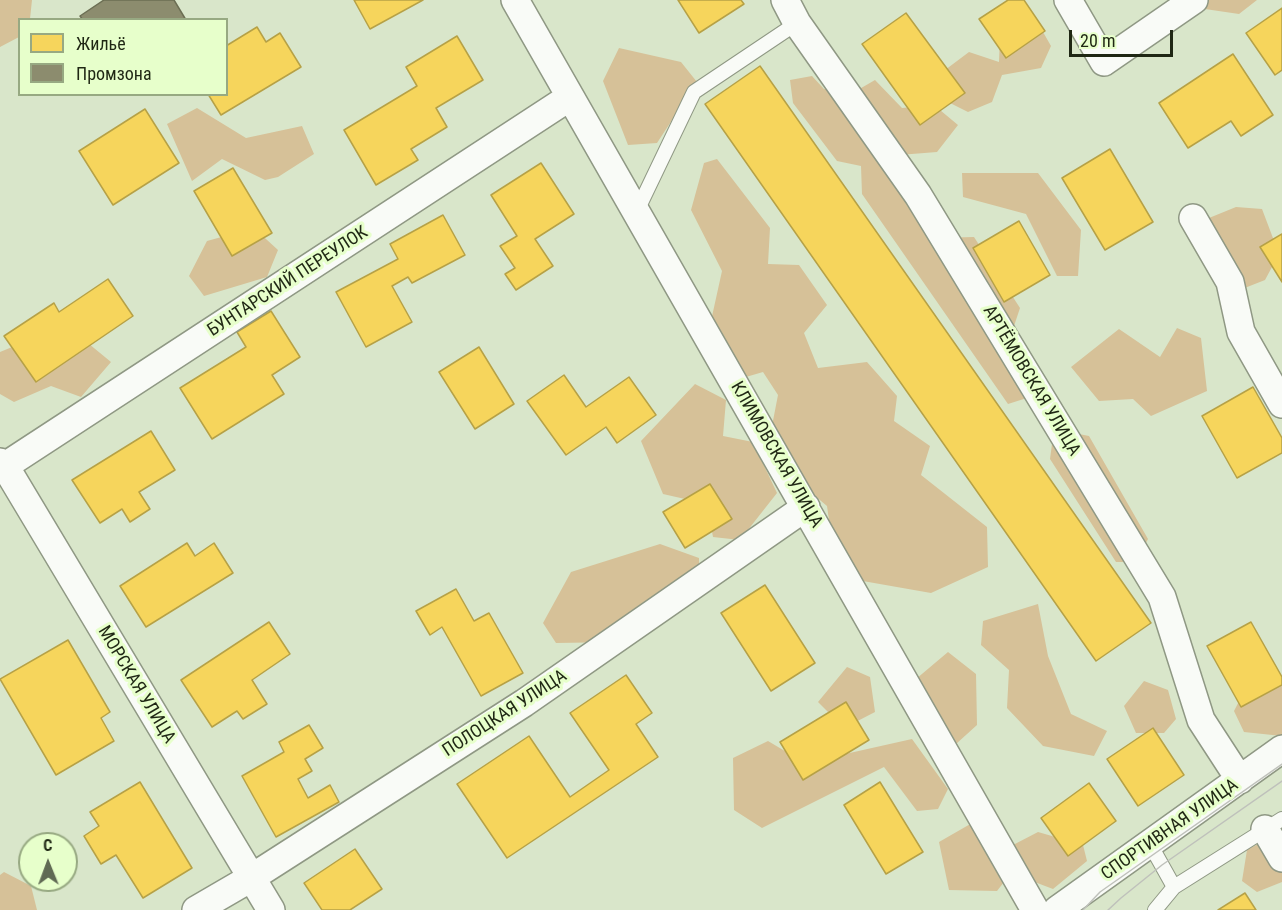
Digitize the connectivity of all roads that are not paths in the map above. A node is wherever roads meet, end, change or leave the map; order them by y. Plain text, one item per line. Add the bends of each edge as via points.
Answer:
1 (515, 0) edge
2 (1068, 0) edge
3 (1194, 0) edge
4 (791, 12) edge
5 (570, 97) junction
6 (636, 213) junction
7 (1193, 218) dead end
8 (1282, 404) edge
9 (3, 464) edge
10 (806, 507) junction
11 (1282, 749) edge
12 (1240, 780) junction
13 (1273, 824) edge
14 (1145, 847) junction
15 (1282, 858) edge
16 (251, 878) junction
17 (1174, 887) junction
18 (196, 910) edge
19 (271, 910) edge
20 (1035, 910) edge
21 (1057, 910) edge
22 (1155, 910) edge

1 - 5 street, КЛИМОВСКАЯ УЛИЦА
2 - 3 street via 1104,62
4 - 6 lane via 694,92
4 - 12 street, АРТЁМОВСКАЯ УЛИЦА via 918,195 1162,597 1201,720
5 - 6 street, КЛИМОВСКАЯ УЛИЦА
5 - 9 street, БУНТАРСКИЙ ПЕРЕУЛОК
6 - 10 street, КЛИМОВСКАЯ УЛИЦА
7 - 8 street via 1230,282 1241,332
9 - 16 street, МОРСКАЯ УЛИЦА
10 - 16 street, ПОЛОЦКАЯ УЛИЦА via 524,703
10 - 20 street, КЛИМОВСКАЯ УЛИЦА
11 - 12 street, СПОРТИВНАЯ УЛИЦА
12 - 14 street, СПОРТИВНАЯ УЛИЦА
13 - 15 street
13 - 17 lane
14 - 17 lane via 1155,853
14 - 21 street, СПОРТИВНАЯ УЛИЦА
16 - 18 street, ПОЛОЦКАЯ УЛИЦА
16 - 19 street, МОРСКАЯ УЛИЦА
17 - 22 lane

